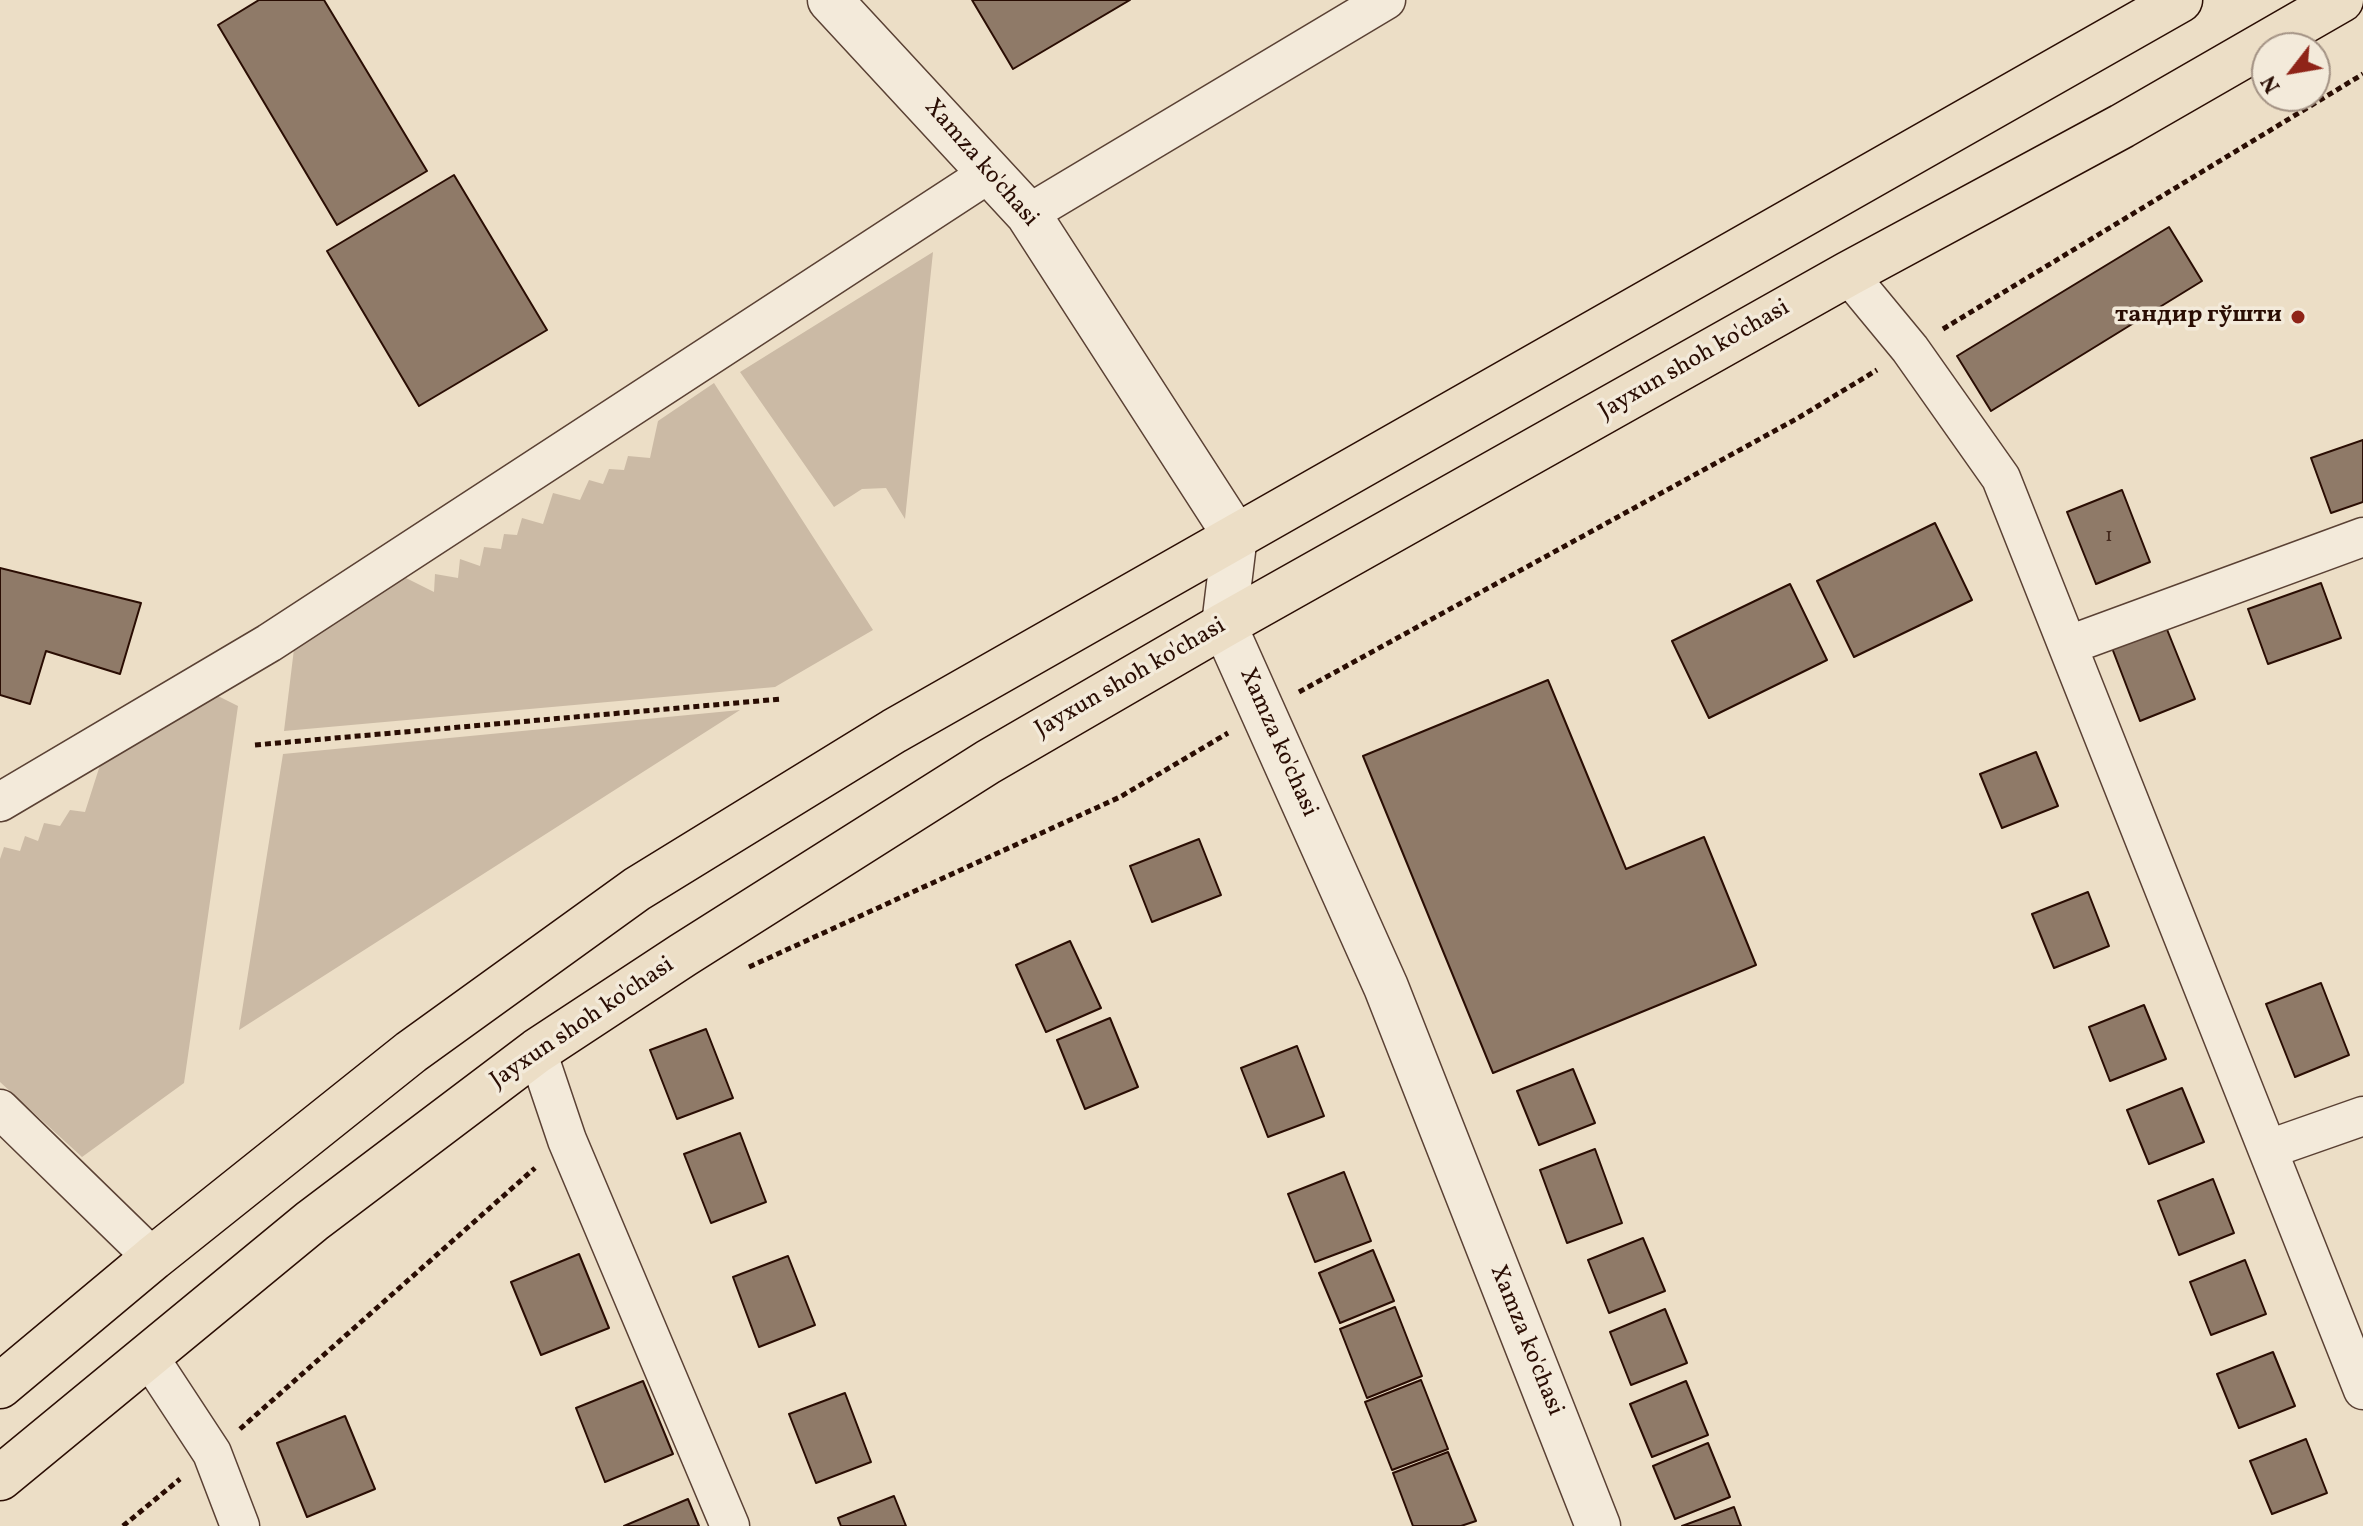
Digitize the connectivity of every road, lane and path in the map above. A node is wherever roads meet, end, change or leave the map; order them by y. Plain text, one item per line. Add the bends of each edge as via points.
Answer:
1 (830, 0) edge
2 (1386, 0) edge
3 (2180, 0) edge
4 (2341, 0) edge
5 (2363, 74) edge
6 (991, 172) junction
7 (1028, 214) junction
8 (1848, 274) junction
9 (1910, 349) junction
10 (1235, 535) junction
11 (2363, 537) edge
12 (1224, 625) junction
13 (2069, 645) junction
14 (781, 699) dead end
15 (1264, 711) junction
16 (255, 745) dead end
17 (0, 802) edge
18 (743, 970) dead end
19 (537, 1051) junction
20 (0, 1109) edge
21 (2363, 1116) edge
22 (567, 1140) junction
23 (2269, 1149) junction
24 (153, 1258) junction
25 (149, 1357) junction
26 (0, 1386) edge
27 (2363, 1390) edge
28 (212, 1453) junction
29 (0, 1478) edge
30 (123, 1526) edge
31 (240, 1526) edge
32 (730, 1526) edge
33 (1598, 1526) edge

1 - 6 street, Xamza ko'chasi
2 - 7 street
3 - 10 highway
4 - 8 highway, Jayxun shoh ko'chasi
5 - 9 path
6 - 7 street, Xamza ko'chasi
6 - 17 street via 269,643
7 - 10 street, Xamza ko'chasi
8 - 9 street
8 - 12 highway, Jayxun shoh ko'chasi
9 - 13 street via 2001,478
9 - 15 path via 1798,418
10 - 12 street
10 - 24 highway via 894,731 637,889 411,1052
11 - 13 street
12 - 15 street, Xamza ko'chasi
12 - 19 highway, Jayxun shoh ko'chasi via 988,762
13 - 23 street
14 - 16 path
15 - 18 path via 1120,797
15 - 33 street, Xamza ko'chasi via 1386,987
19 - 22 street
19 - 25 highway, Jayxun shoh ko'chasi via 312,1221
20 - 24 street
21 - 23 street
22 - 28 path
22 - 32 street
23 - 27 street
24 - 26 highway
25 - 28 street
25 - 29 highway, Jayxun shoh ko'chasi
28 - 30 path
28 - 31 street

